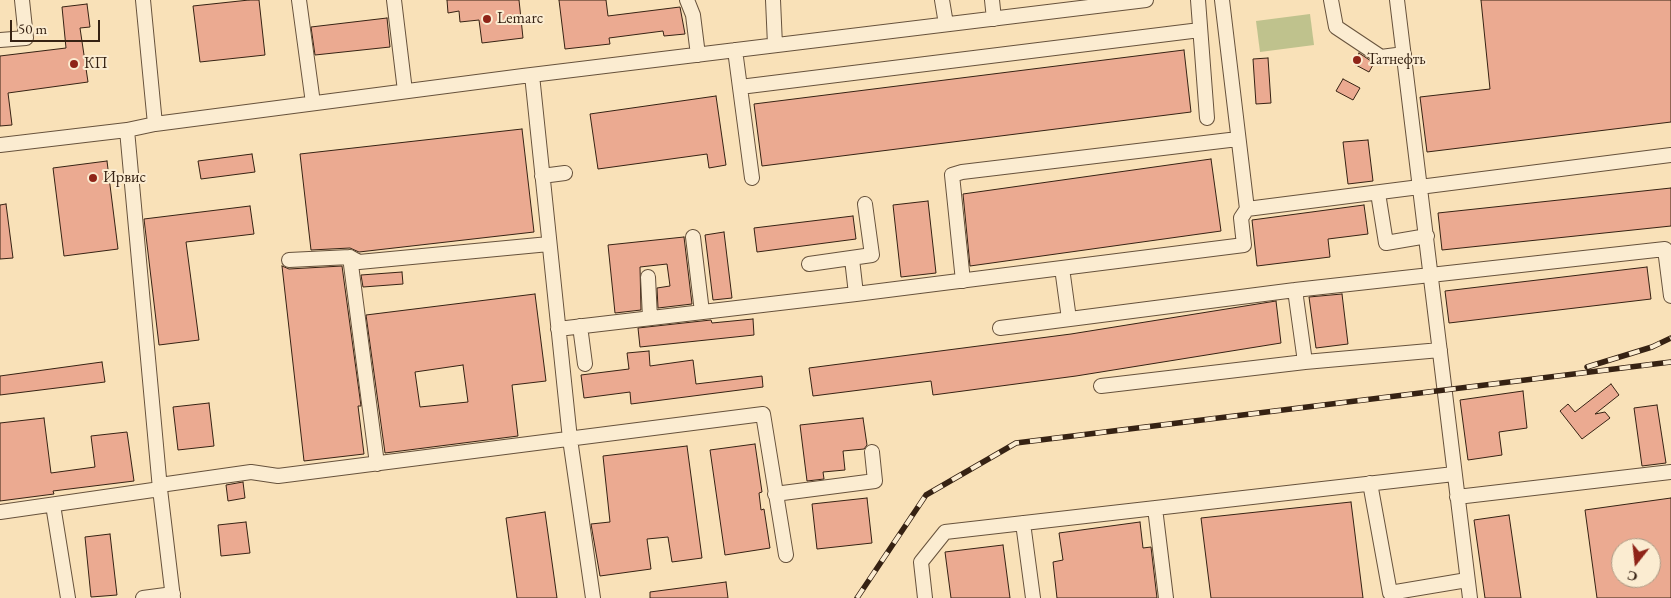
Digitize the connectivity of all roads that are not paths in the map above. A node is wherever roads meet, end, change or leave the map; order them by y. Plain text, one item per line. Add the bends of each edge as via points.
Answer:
1 (22, 0) edge
2 (143, 0) edge
3 (299, 0) edge
4 (394, 0) edge
5 (687, 0) edge
6 (773, 0) edge
7 (942, 0) edge
8 (992, 0) edge
9 (1146, 0) edge
10 (1198, 0) edge
11 (1222, 0) edge
12 (1331, 0) edge
13 (1397, 0) edge
14 (994, 18) junction
15 (946, 24) junction
16 (1200, 30) junction
17 (0, 40) edge
18 (775, 45) junction
19 (735, 50) junction
20 (1404, 54) junction
21 (698, 55) junction
22 (532, 75) junction
23 (740, 87) junction
24 (405, 91) junction
25 (313, 103) junction
26 (1207, 118) dead end
27 (156, 124) junction
28 (127, 130) junction
29 (1238, 139) junction
30 (0, 145) edge
31 (1671, 155) edge
32 (565, 173) dead end
33 (542, 176) junction
34 (752, 178) dead end
35 (1421, 186) junction
36 (1378, 193) junction
37 (865, 204) dead end
38 (1246, 209) junction
39 (1427, 236) junction
40 (693, 237) dead end
41 (550, 244) junction
42 (350, 256) junction
43 (852, 259) junction
44 (289, 260) dead end
45 (809, 264) dead end
46 (1062, 268) junction
47 (1431, 275) junction
48 (648, 277) dead end
49 (963, 281) junction
50 (1295, 290) junction
51 (856, 294) junction
52 (1671, 296) edge
53 (702, 312) junction
54 (650, 318) junction
55 (1069, 320) junction
56 (580, 326) junction
57 (1000, 328) dead end
58 (558, 329) junction
59 (1440, 350) junction
60 (1305, 362) junction
61 (585, 364) dead end
62 (1101, 386) dead end
63 (570, 439) junction
64 (872, 452) dead end
65 (377, 464) junction
66 (1671, 472) edge
67 (1454, 474) junction
68 (1370, 484) junction
69 (160, 487) junction
70 (775, 494) junction
71 (1457, 497) junction
72 (53, 505) junction
73 (1155, 508) junction
74 (0, 512) edge
75 (1024, 523) junction
76 (786, 555) dead end
77 (1467, 580) junction
78 (173, 596) edge
79 (68, 598) edge
80 (142, 598) edge
81 (593, 598) edge
82 (925, 598) edge
83 (1033, 598) edge
84 (1166, 598) edge
85 (1470, 598) edge

1 - 17 street via 26,38
2 - 27 street
3 - 25 street
4 - 24 street
5 - 21 street via 693,16
6 - 18 street
7 - 15 street
8 - 14 street
9 - 14 street
10 - 16 street
11 - 29 street
12 - 20 street via 1336,28 1380,57
13 - 20 street
14 - 15 street
15 - 18 street
16 - 23 street
16 - 26 street
18 - 19 street
19 - 21 street
19 - 23 street
20 - 35 street
21 - 22 street
22 - 24 street
22 - 33 street
23 - 34 street
24 - 25 street
25 - 27 street
27 - 28 street
28 - 30 street
28 - 69 street
29 - 38 street
29 - 49 street via 952,175
31 - 35 street
32 - 33 street
33 - 41 street
35 - 36 street
35 - 39 street
36 - 38 street
36 - 39 street via 1386,243
37 - 43 street via 872,254
38 - 46 street via 1241,218 1244,245
39 - 47 street
40 - 53 street
41 - 42 street via 359,262
41 - 58 street
42 - 44 street
42 - 65 street
43 - 45 street
43 - 51 street
46 - 49 street
46 - 55 street
47 - 50 street
47 - 52 street via 1666,249
47 - 59 street
48 - 54 street
49 - 51 street
50 - 55 street
50 - 60 street
51 - 53 street
53 - 54 street
54 - 56 street
55 - 57 street
56 - 58 street
56 - 61 street
58 - 63 street
59 - 60 street
59 - 67 street
60 - 62 street
63 - 65 street
63 - 70 street via 763,414
63 - 81 street
64 - 70 street via 875,481
65 - 69 street via 278,476 250,472
66 - 71 street
67 - 68 street
67 - 71 street
68 - 73 street
68 - 77 street via 1390,593
69 - 72 street
69 - 78 street
70 - 76 street
71 - 77 street
72 - 74 street
72 - 79 street
73 - 75 street
73 - 84 street
75 - 82 street via 946,532 921,562
75 - 83 street
77 - 85 street
78 - 80 street

